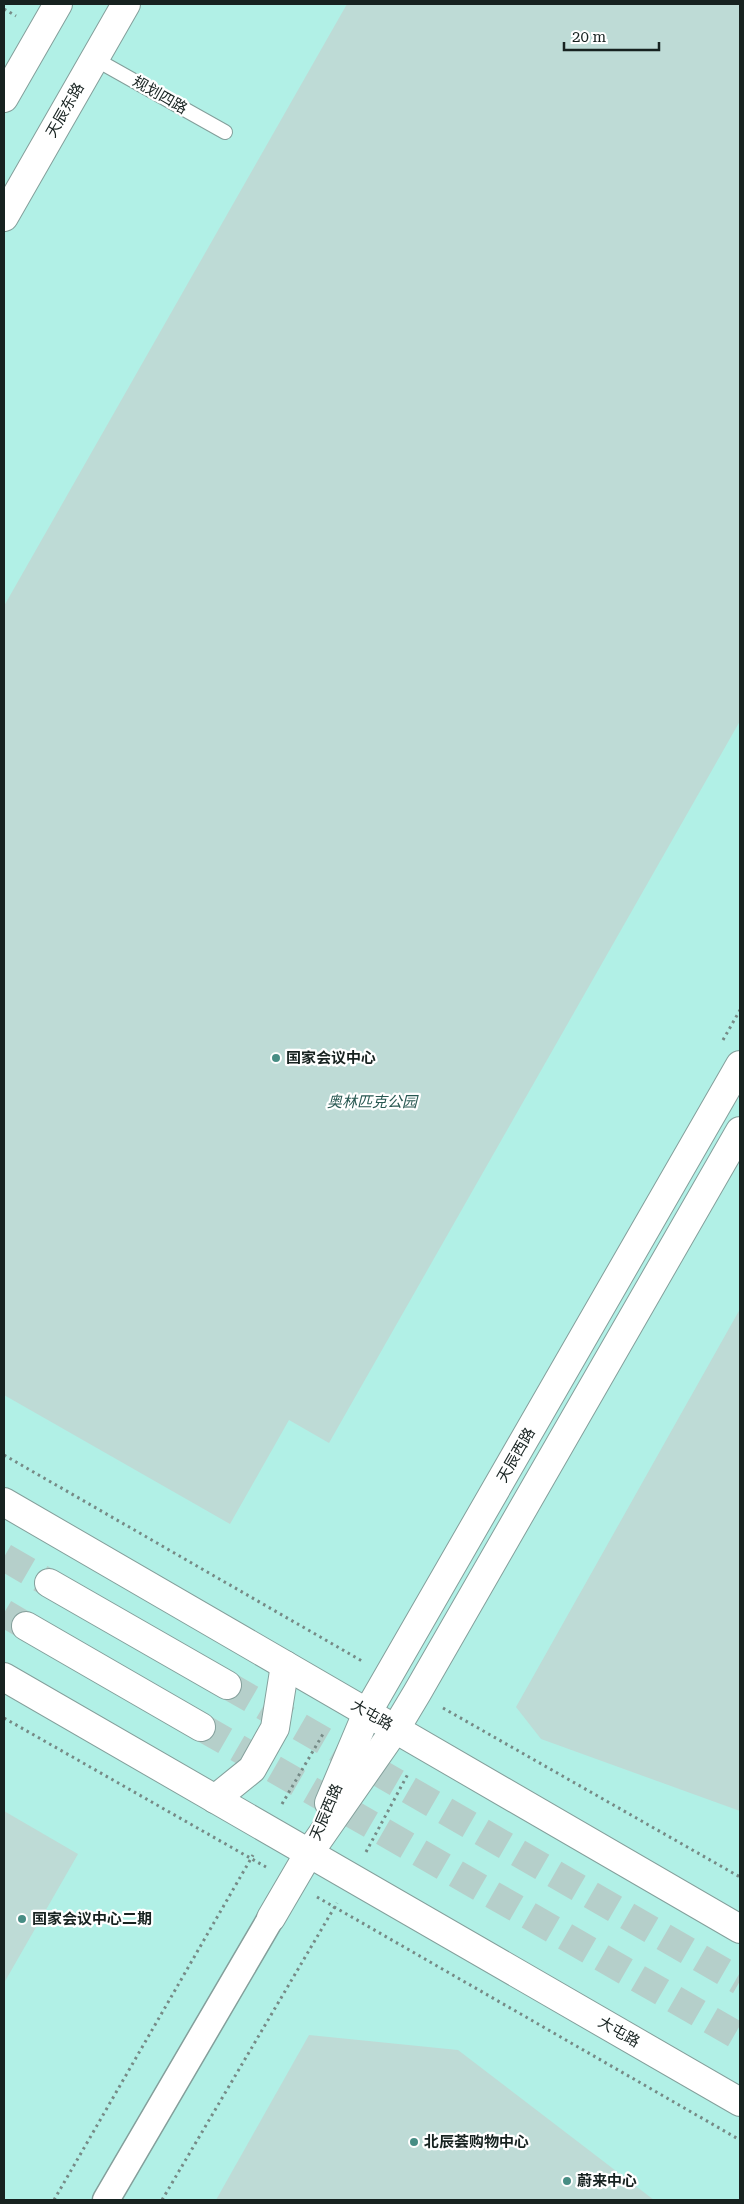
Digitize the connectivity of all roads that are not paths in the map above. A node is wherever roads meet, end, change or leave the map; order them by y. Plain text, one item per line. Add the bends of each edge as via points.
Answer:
1 (58, 4) edge
2 (126, 4) edge
3 (95, 59) junction
4 (4, 98) edge
5 (225, 132) dead end
6 (4, 217) edge
7 (740, 1065) edge
8 (740, 1131) edge
9 (4, 1502) edge
10 (49, 1583) tunnel mouth
11 (26, 1626) tunnel mouth
12 (285, 1665) junction
13 (4, 1677) edge
14 (227, 1685) tunnel mouth
15 (367, 1713) junction
16 (201, 1727) tunnel mouth
17 (396, 1728) junction
18 (216, 1799) junction
19 (308, 1853) junction
20 (271, 1918) joint
21 (740, 1929) edge
22 (740, 2102) edge
23 (106, 2200) edge

1 - 4 street
2 - 3 street, 天辰东路
3 - 5 lane, 规划四路
3 - 6 street, 天辰东路
7 - 15 street, 天辰西路
8 - 17 street, 天辰西路
9 - 12 street, 大屯路
10 - 14 street
11 - 16 street
12 - 15 street, 大屯路
12 - 18 street via 275,1728 252,1769
13 - 18 street, 大屯路
15 - 17 street, 大屯路
15 - 19 street, 天辰西路
17 - 19 street, 天辰西路
17 - 21 street, 大屯路
18 - 19 street, 大屯路
19 - 20 street, 天辰西路
19 - 22 street, 大屯路
20 - 23 street, 天辰西路

